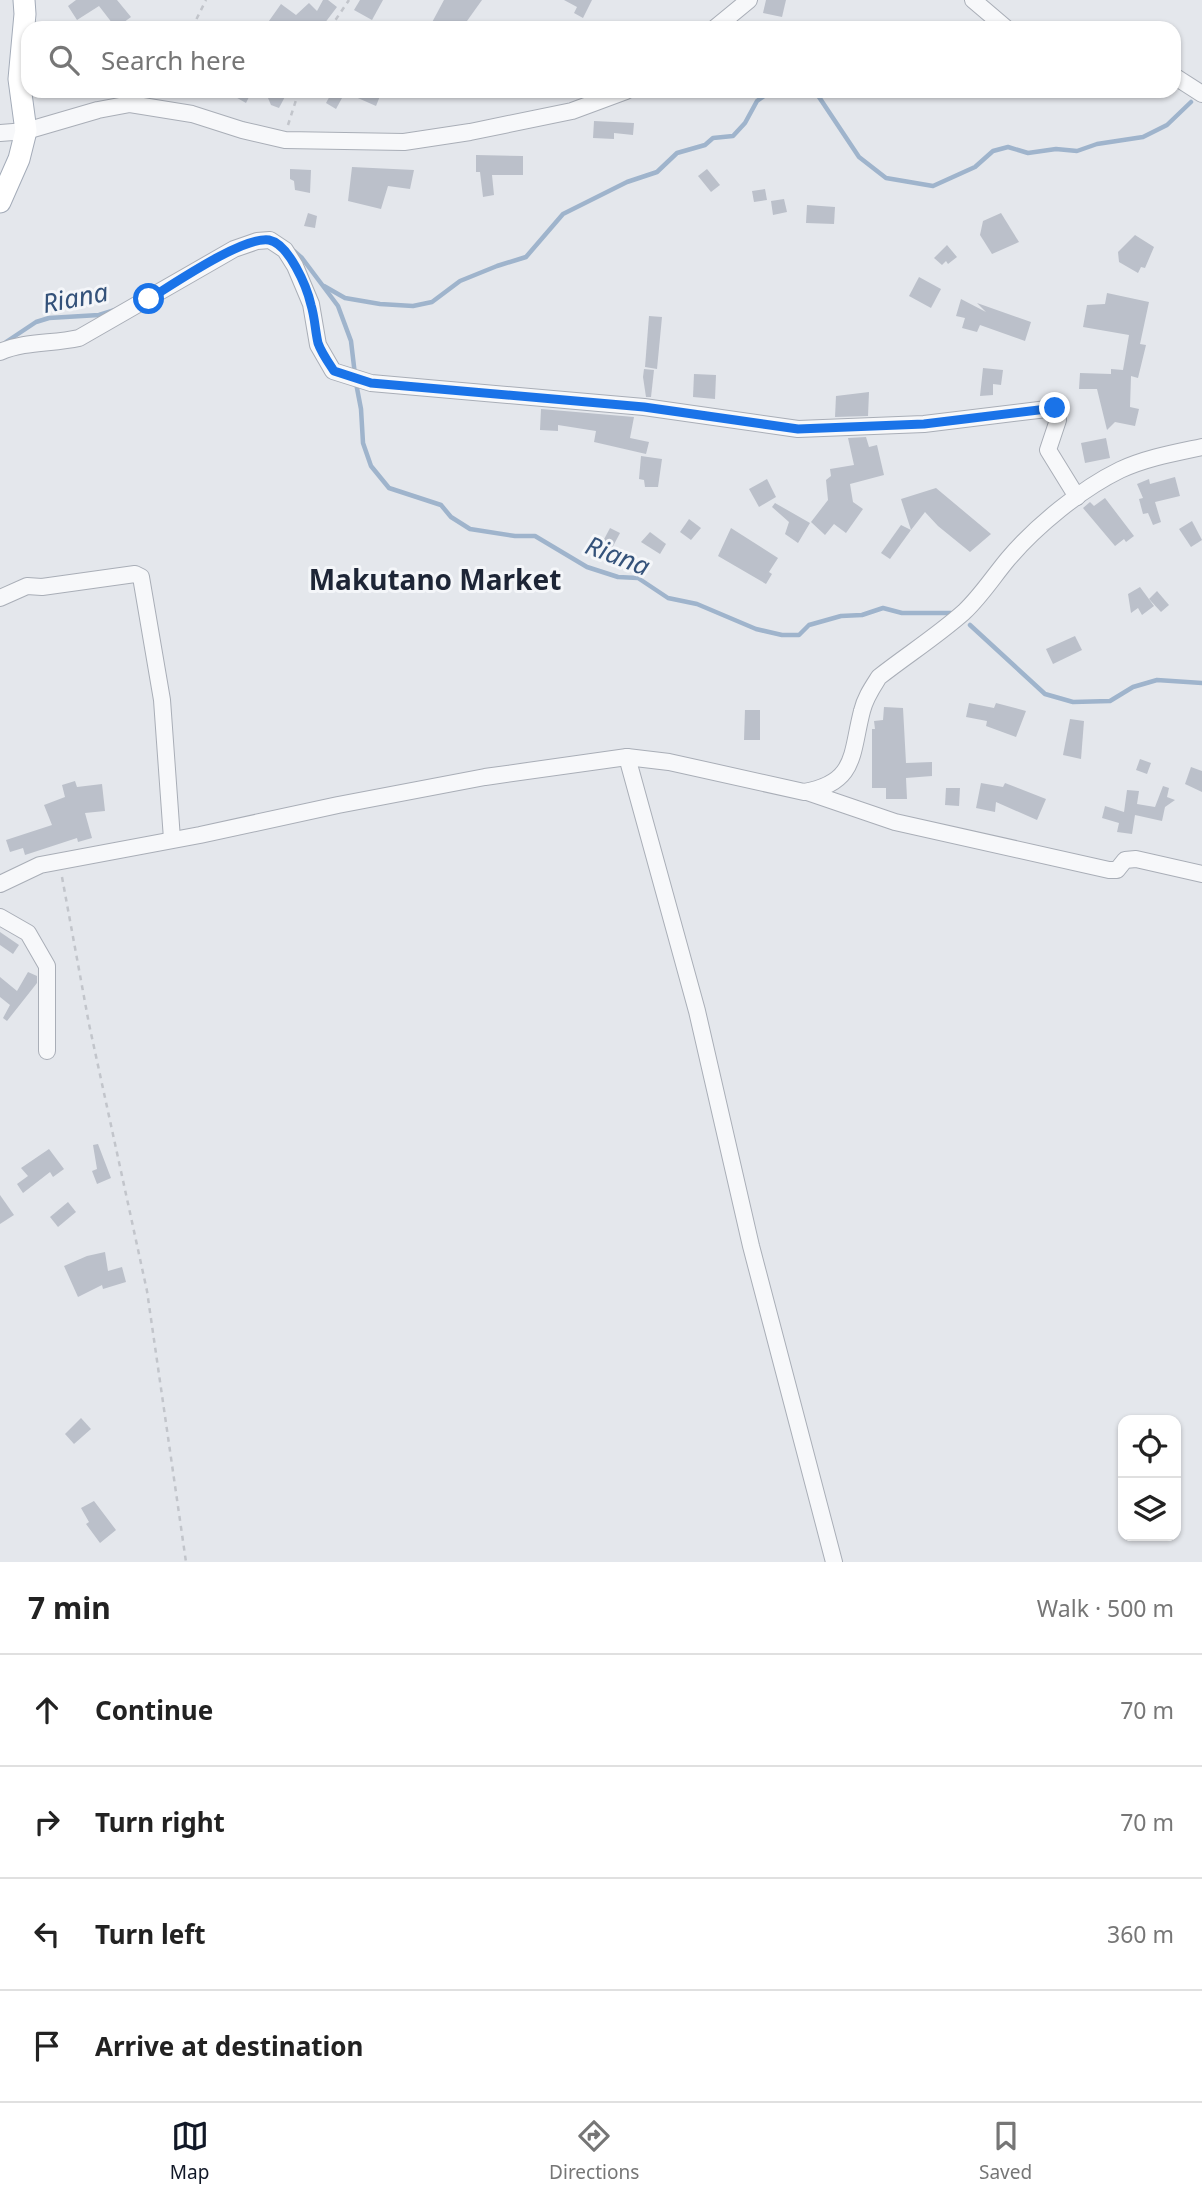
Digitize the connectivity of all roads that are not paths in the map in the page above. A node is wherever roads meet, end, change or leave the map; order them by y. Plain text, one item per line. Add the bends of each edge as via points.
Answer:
1 (24, 0) edge
2 (749, 0) edge
3 (974, 0) edge
4 (24, 21) edge
5 (724, 21) edge
6 (998, 21) edge
7 (21, 57) edge
8 (1181, 80) edge
9 (21, 94) edge
10 (1202, 94) edge
11 (22, 98) edge
12 (607, 98) edge
13 (26, 131) junction
14 (0, 133) edge
15 (0, 202) edge
16 (0, 352) edge
17 (1202, 447) edge
18 (1077, 497) junction
19 (0, 598) edge
20 (627, 757) junction
21 (804, 792) junction
22 (172, 839) junction
23 (1202, 874) edge
24 (0, 884) edge
25 (0, 917) edge
26 (47, 1051) dead end
27 (834, 1562) edge

1 - 4 main road
2 - 5 street
3 - 6 street
7 - 9 main road
8 - 10 street
11 - 13 main road
12 - 13 street via 572,111 404,142 285,140 192,114 130,104
13 - 14 street
13 - 15 main road
16 - 18 street via 21,344 79,338 234,249 270,240 285,250 295,266 311,304 318,345 334,371 371,383 644,407 798,429 924,424 1055,408 1058,420 1048,450
17 - 18 street via 1123,469
18 - 21 street via 1009,558 965,611 879,677 862,710 847,769 824,788
19 - 22 street via 27,586 135,573 141,577 162,700
20 - 21 street
20 - 22 street via 485,777
20 - 27 street via 697,1010 751,1246
21 - 23 street via 895,822 1109,870 1136,859
22 - 24 street via 40,865
25 - 26 street via 28,933 47,965

